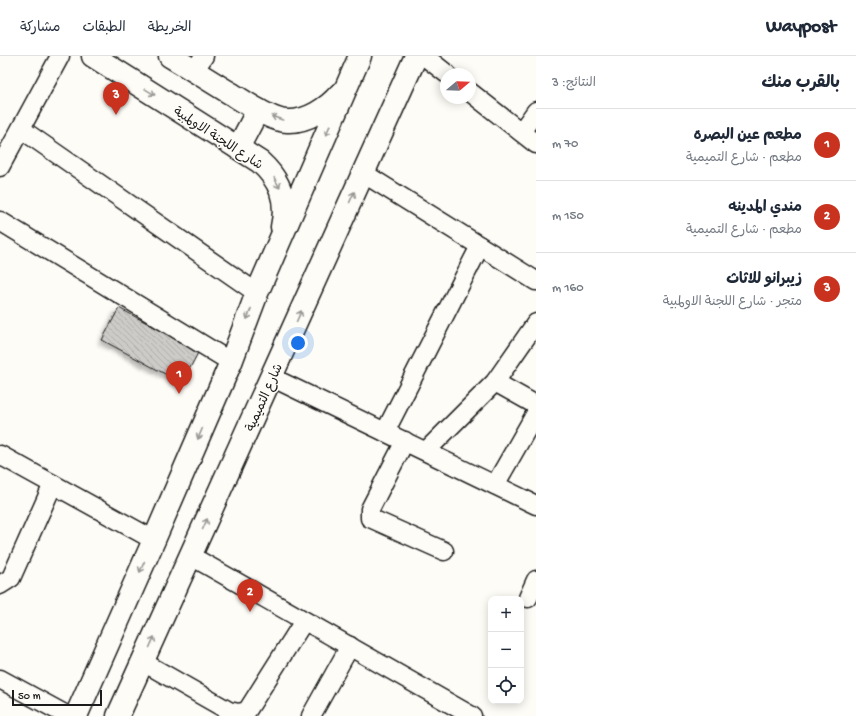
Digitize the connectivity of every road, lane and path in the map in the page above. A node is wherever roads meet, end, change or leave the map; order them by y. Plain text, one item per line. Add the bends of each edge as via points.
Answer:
1 (60, 56) edge
2 (93, 56) edge
3 (170, 56) edge
4 (360, 56) edge
5 (416, 56) edge
6 (424, 56) edge
7 (199, 64) edge
8 (440, 69) edge
9 (346, 87) junction
10 (476, 97) edge
11 (258, 110) junction
12 (536, 112) edge
13 (21, 129) junction
14 (521, 132) junction
15 (536, 144) edge
16 (238, 148) junction
17 (0, 167) edge
18 (363, 173) junction
19 (0, 221) edge
20 (480, 246) junction
21 (275, 255) junction
22 (536, 282) edge
23 (258, 293) junction
24 (536, 323) edge
25 (231, 362) junction
26 (271, 377) junction
27 (495, 382) junction
28 (536, 405) edge
29 (536, 413) edge
30 (385, 432) junction
31 (405, 441) junction
32 (426, 451) junction
33 (0, 455) edge
34 (53, 484) junction
35 (495, 485) junction
36 (536, 504) edge
37 (154, 540) junction
38 (444, 551) dead end
39 (191, 556) junction
40 (536, 580) edge
41 (0, 584) edge
42 (528, 598) dead end
43 (304, 621) junction
44 (350, 646) junction
45 (143, 662) junction
46 (0, 679) edge
47 (68, 716) edge
48 (76, 716) edge
49 (118, 716) edge
50 (312, 716) edge
51 (472, 716) edge

1 - 13 street
2 -> 16 main road, شارع اللجنة الاولمبية
3 - 7 main road
4 - 9 main road
5 - 18 main road, شارع التميمية
6 - 8 street
7 - 11 main road
9 -> 11 main road via 331,105 318,113 296,120 287,122
9 -> 21 main road
10 - 14 street
11 - 16 main road
12 - 14 street
13 - 17 street
13 - 23 street
14 - 15 street
16 -> 21 main road, شارع اللجنة الاولمبية via 270,171 281,190 284,215
18 - 20 street
26 -> 18 main road, شارع التميمية
19 - 25 street
20 - 22 street
20 - 30 street
21 - 23 main road
23 -> 25 main road
24 - 27 street
25 -> 37 main road
26 - 30 street
39 -> 26 main road, شارع التميمية
27 - 28 street
27 - 32 street
29 - 35 street
30 - 31 street
31 - 32 street
31 - 38 street via 370,508 370,518
32 - 35 street
33 - 34 street
34 - 37 street
34 - 41 street via 11,578
35 - 36 street
37 -> 48 main road
39 - 43 street
45 -> 39 main road, شارع التميمية
40 - 42 street
43 - 44 street
43 - 45 street via 247,711 230,712
44 - 50 street
44 - 51 street
45 - 49 main road, شارع التميمية
46 - 47 street

